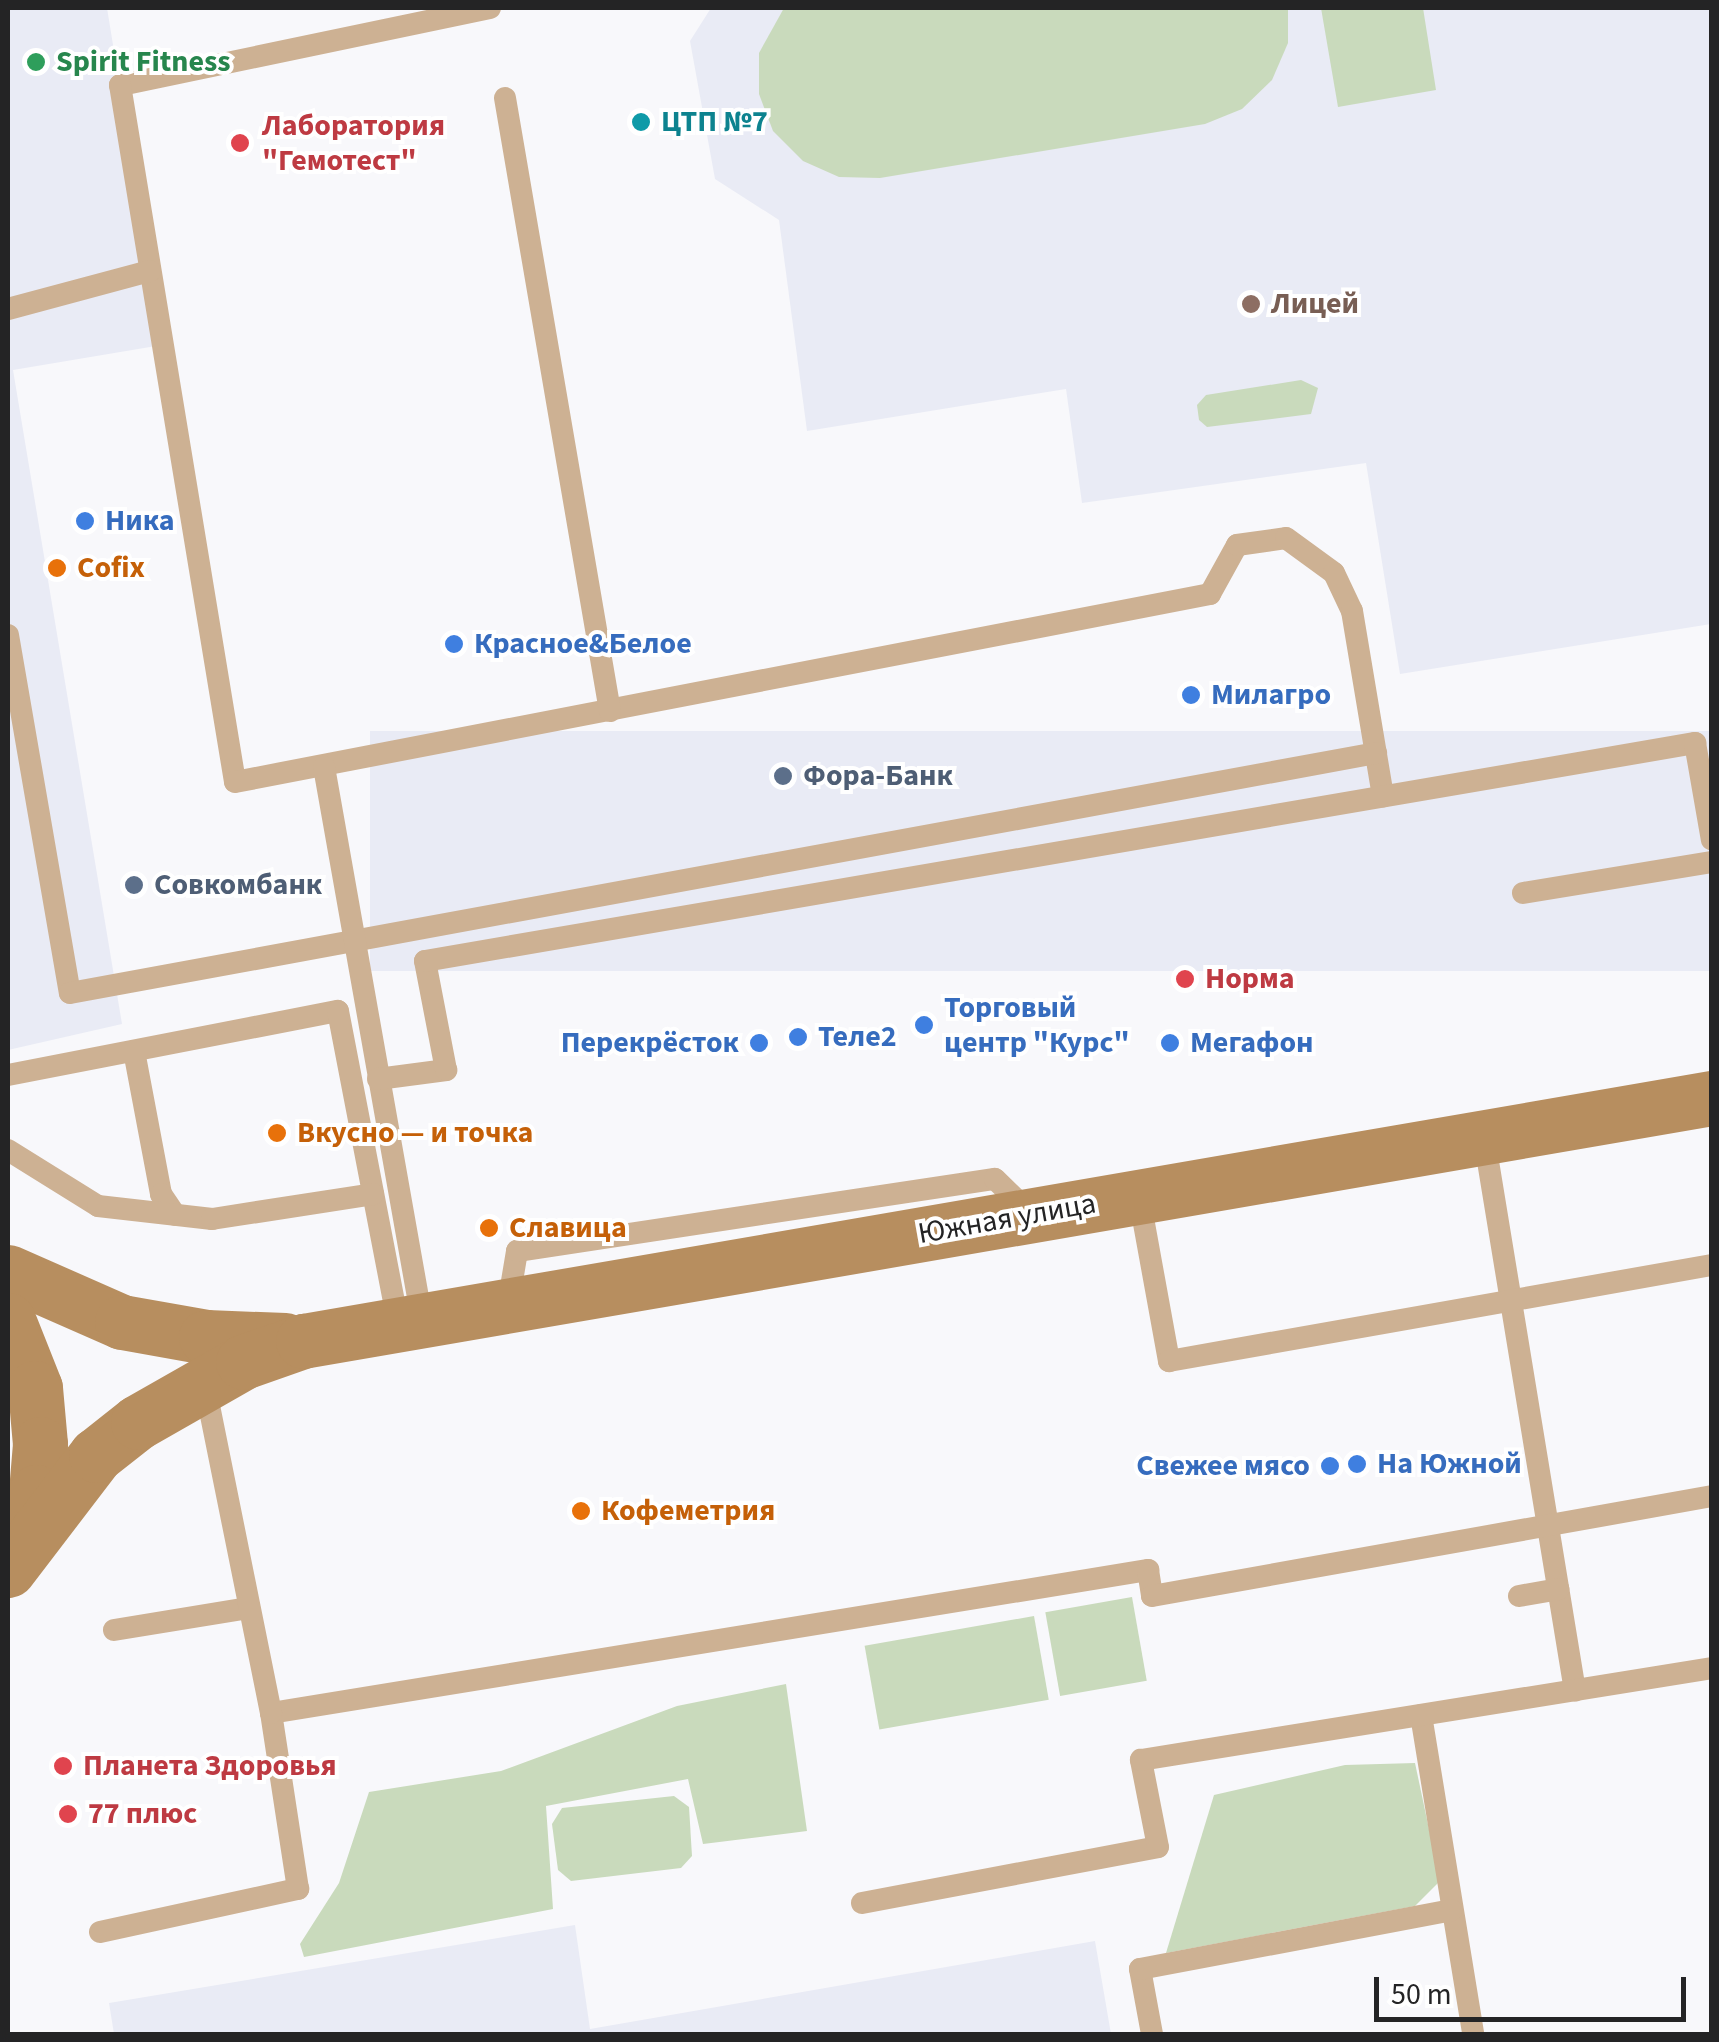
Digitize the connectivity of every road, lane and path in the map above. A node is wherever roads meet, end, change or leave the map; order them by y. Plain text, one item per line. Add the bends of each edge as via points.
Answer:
1 (490, 8) edge
2 (505, 98) dead end
3 (150, 271) junction
4 (8, 309) edge
5 (8, 635) edge
6 (610, 711) junction
7 (1376, 753) junction
8 (324, 767) junction
9 (1383, 796) junction
10 (1712, 840) edge
11 (1712, 862) edge
12 (1523, 893) dead end
13 (352, 940) junction
14 (134, 1051) junction
15 (8, 1075) edge
16 (378, 1079) junction
17 (1712, 1098) edge
18 (1484, 1137) junction
19 (8, 1150) edge
20 (373, 1194) junction
21 (1139, 1196) junction
22 (175, 1215) junction
23 (1712, 1265) edge
24 (8, 1272) edge
25 (1508, 1297) junction
26 (8, 1320) edge
27 (410, 1322) junction
28 (303, 1340) junction
29 (204, 1383) junction
30 (1712, 1496) edge
31 (1548, 1524) junction
32 (8, 1568) edge
33 (1584, 1591) dead end
34 (1559, 1592) junction
35 (1519, 1596) dead end
36 (248, 1608) junction
37 (114, 1630) dead end
38 (1712, 1668) edge
39 (1574, 1691) junction
40 (272, 1713) junction
41 (1421, 1715) junction
42 (862, 1903) dead end
43 (1451, 1910) junction
44 (100, 1932) dead end
45 (1152, 2034) edge
46 (1473, 2034) edge

1 - 3 lane via 120,85
2 - 6 lane
3 - 4 lane
3 - 8 lane via 235,782
5 - 13 lane via 70,993
6 - 7 lane via 1210,594 1237,546 1286,538 1334,573 1352,611
6 - 8 lane
7 - 9 lane
7 - 13 lane
8 - 13 lane
9 - 10 lane via 1694,742
9 - 16 lane via 425,961 446,1070
11 - 12 lane
13 - 16 lane
14 - 15 lane
14 - 20 lane via 338,1011
14 - 22 lane via 161,1194
16 - 27 lane
17 - 18 street, Южная улица
18 - 21 street, Южная улица
18 - 25 lane
19 - 22 lane via 98,1206
20 - 22 lane via 212,1219
20 - 27 lane
21 - 25 lane via 1169,1361
21 - 27 street, Южная улица
23 - 25 lane
24 - 28 street, Южная улица via 122,1322 206,1337
25 - 31 lane
26 - 32 street via 35,1388 40,1444 36,1492
27 - 28 street, Южная улица
28 - 29 street, Южная улица
29 - 32 street, Южная улица via 96,1455
29 - 36 lane
30 - 31 lane
31 - 34 lane
31 - 40 lane via 1152,1596 1148,1570
33 - 34 lane
34 - 35 lane
34 - 39 lane
36 - 37 lane
36 - 40 lane
38 - 39 lane
39 - 41 lane
40 - 44 lane via 298,1889
41 - 42 lane via 1141,1760 1158,1847
41 - 43 lane
43 - 45 lane via 1140,1969
43 - 46 lane

